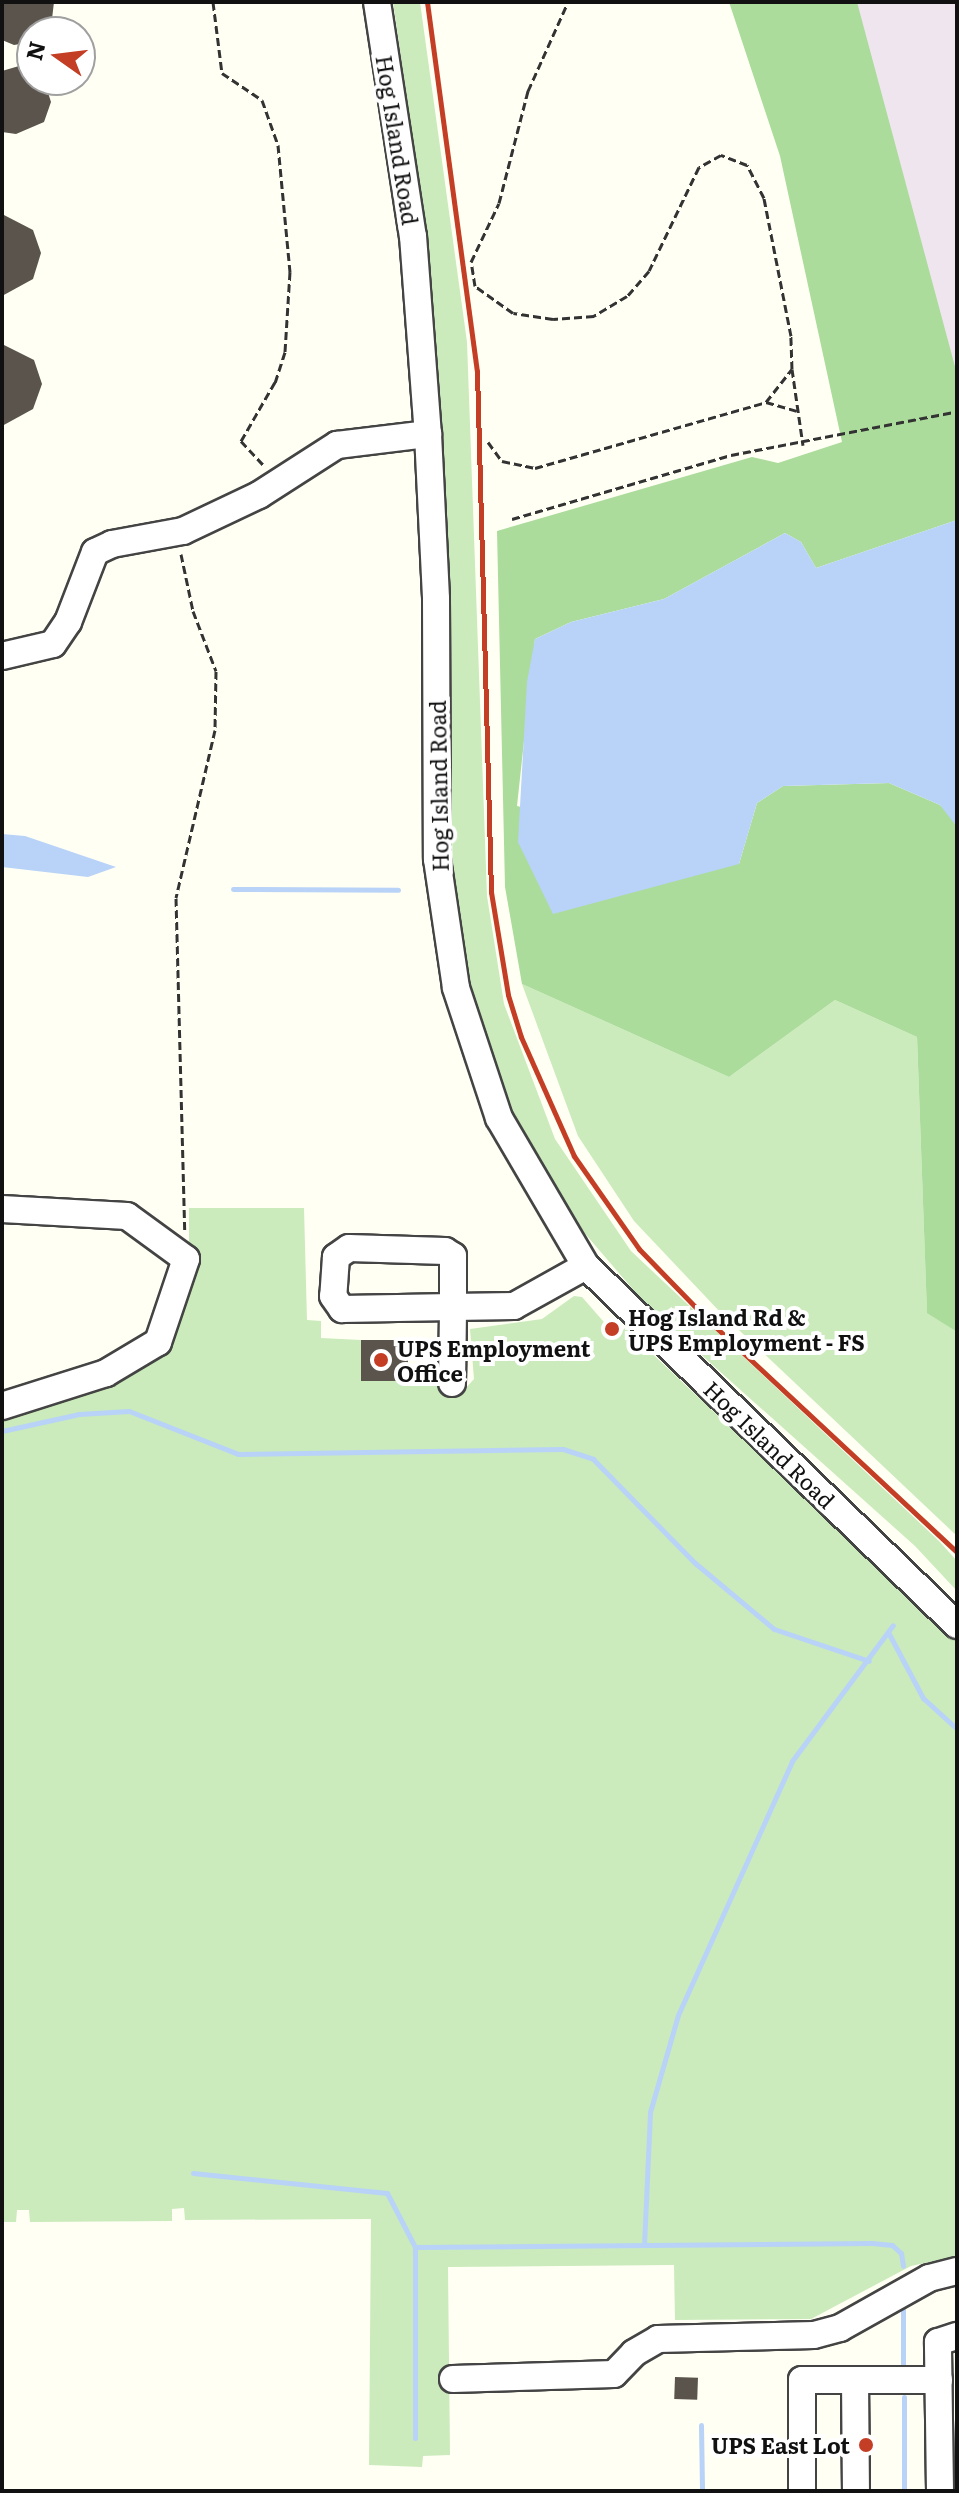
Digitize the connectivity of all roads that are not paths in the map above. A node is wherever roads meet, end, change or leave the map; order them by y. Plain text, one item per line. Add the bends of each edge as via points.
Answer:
1 (377, 2) edge
2 (428, 434) junction
3 (2, 656) edge
4 (2, 1209) edge
5 (586, 1266) junction
6 (453, 1307) junction
7 (452, 1383) dead end
8 (2, 1406) edge
9 (957, 1625) edge
10 (957, 2271) edge
11 (957, 2336) edge
12 (453, 2379) dead end
13 (855, 2380) junction
14 (939, 2380) junction
15 (802, 2491) edge
16 (856, 2491) edge
17 (940, 2491) edge

1 - 2 street, Hog Island Road via 413,236
2 - 3 street via 337,445 277,483 177,533 95,552 68,622 53,644
2 - 5 street, Hog Island Road via 436,599 437,859 456,988 499,1118
4 - 8 street via 127,1216 186,1259 158,1342 106,1373
5 - 6 street via 514,1306
5 - 9 street, Hog Island Road
6 - 6 street via 453,1256 445,1251 349,1248 336,1257 333,1296 342,1309
6 - 7 street
10 - 12 street via 929,2278 840,2328 814,2335 658,2339 614,2374
11 - 14 street via 938,2342
13 - 14 street
13 - 15 street via 802,2380
13 - 16 street
14 - 17 street

